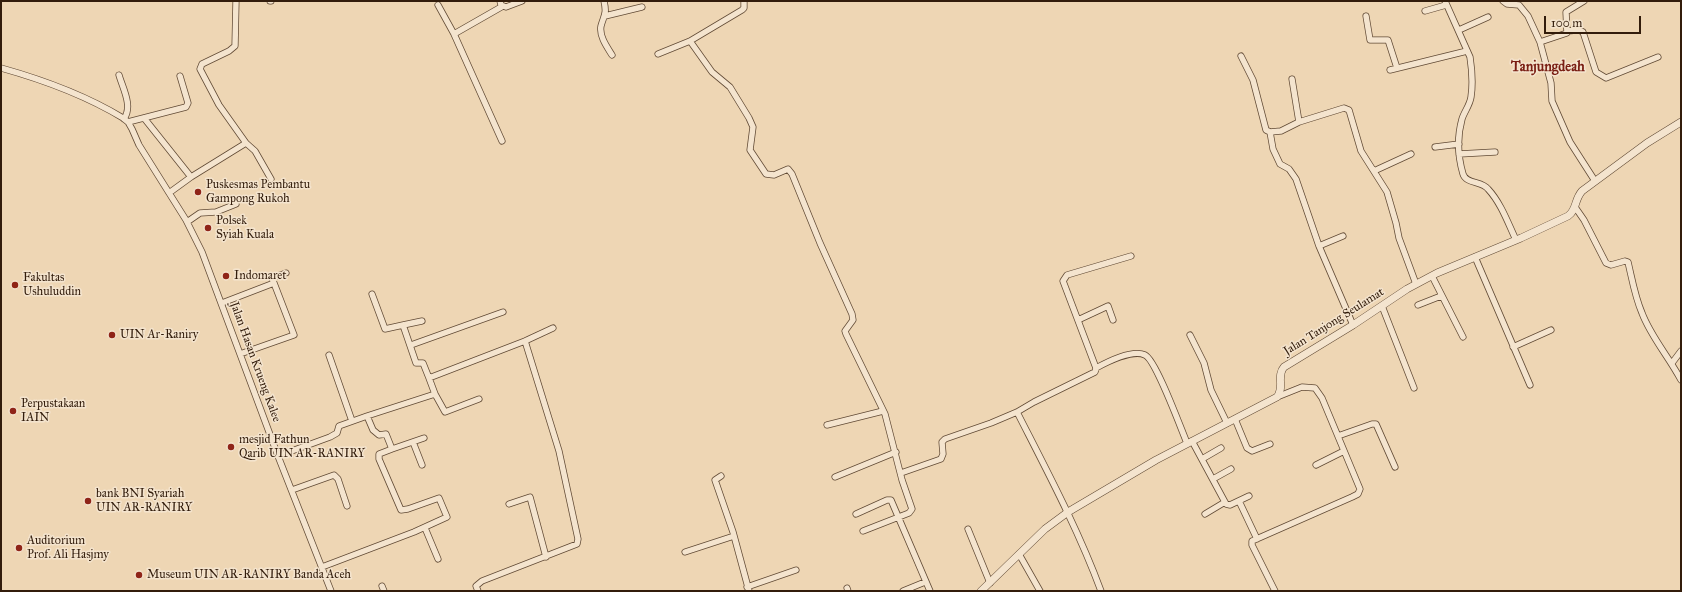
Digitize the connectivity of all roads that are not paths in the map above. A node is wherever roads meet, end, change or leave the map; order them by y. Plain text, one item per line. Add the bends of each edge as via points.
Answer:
1 (236, 1) edge
2 (522, 1) edge
3 (604, 1) edge
4 (744, 1) edge
5 (1503, 1) edge
6 (1584, 1) edge
7 (1445, 3) edge
8 (502, 4) edge
9 (438, 5) dead end
10 (642, 7) dead end
11 (1425, 11) dead end
12 (605, 16) junction
13 (1366, 16) dead end
14 (1488, 17) dead end
15 (1459, 30) junction
16 (1568, 31) junction
17 (454, 34) junction
18 (690, 41) junction
19 (1540, 42) junction
20 (1467, 51) junction
21 (658, 54) dead end
22 (612, 55) dead end
23 (1241, 56) dead end
24 (1658, 57) dead end
25 (1, 68) edge
26 (1397, 68) junction
27 (1390, 70) dead end
28 (119, 74) dead end
29 (180, 76) dead end
30 (1292, 79) dead end
31 (144, 118) junction
32 (126, 121) junction
33 (1299, 122) junction
34 (1681, 122) edge
35 (1270, 132) junction
36 (502, 141) dead end
37 (246, 143) junction
38 (1459, 144) junction
39 (1435, 147) dead end
40 (1494, 152) dead end
41 (1411, 154) dead end
42 (1459, 154) junction
43 (1374, 171) junction
44 (191, 177) junction
45 (271, 179) dead end
46 (1595, 181) junction
47 (168, 193) junction
48 (236, 204) dead end
49 (1575, 208) junction
50 (187, 222) junction
51 (1343, 236) dead end
52 (1516, 240) junction
53 (1319, 246) junction
54 (1131, 256) dead end
55 (1475, 257) junction
56 (286, 273) dead end
57 (1432, 276) junction
58 (274, 283) junction
59 (1416, 284) junction
60 (372, 294) dead end
61 (1441, 296) junction
62 (222, 303) junction
63 (1418, 305) dead end
64 (1382, 306) junction
65 (503, 312) dead end
66 (1078, 320) junction
67 (1113, 320) dead end
68 (422, 321) dead end
69 (403, 325) junction
70 (1353, 325) junction
71 (553, 328) dead end
72 (1551, 330) dead end
73 (1190, 335) dead end
74 (1463, 337) dead end
75 (525, 342) junction
76 (411, 345) junction
77 (1513, 348) junction
78 (1681, 351) edge
79 (240, 354) junction
80 (329, 355) dead end
81 (1672, 363) junction
82 (1096, 368) junction
83 (429, 378) junction
84 (1681, 380) edge
85 (1530, 385) dead end
86 (1414, 388) dead end
87 (435, 394) junction
88 (1277, 397) junction
89 (479, 399) dead end
90 (883, 411) junction
91 (1017, 412) junction
92 (367, 416) junction
93 (1235, 419) junction
94 (352, 421) junction
95 (1227, 423) junction
96 (827, 425) dead end
97 (1338, 436) junction
98 (424, 438) dead end
99 (413, 442) junction
100 (1190, 442) junction
101 (1270, 444) dead end
102 (1221, 448) dead end
103 (392, 449) junction
104 (1344, 451) junction
105 (896, 452) junction
106 (278, 456) junction
107 (1202, 459) junction
108 (422, 465) dead end
109 (1316, 465) dead end
110 (1395, 467) dead end
111 (1231, 469) dead end
112 (901, 474) junction
113 (721, 476) dead end
114 (835, 477) dead end
115 (1213, 479) junction
116 (292, 490) junction
117 (1249, 496) dead end
118 (1239, 501) junction
119 (1225, 502) junction
120 (509, 504) dead end
121 (347, 506) dead end
122 (1068, 512) junction
123 (856, 514) dead end
124 (1205, 514) dead end
125 (899, 517) junction
126 (425, 528) junction
127 (968, 529) dead end
128 (863, 531) dead end
129 (734, 536) junction
130 (1257, 539) junction
131 (685, 552) dead end
132 (1019, 554) junction
133 (546, 557) junction
134 (438, 559) dead end
135 (322, 567) junction
136 (796, 570) dead end
137 (925, 582) junction
138 (990, 583) junction
139 (748, 589) edge
140 (331, 591) edge
141 (478, 591) edge
142 (903, 591) edge
143 (930, 591) edge
144 (981, 591) edge
145 (1040, 591) edge
146 (1101, 591) edge
147 (1275, 591) edge

1 - 37 street via 234,46 202,64 200,69 219,105
2 - 8 street via 508,6
3 - 12 street
4 - 18 street via 742,10
5 - 19 street via 1519,5 1528,16
6 - 16 street via 1566,12
7 - 11 street
7 - 15 street
8 - 17 street
9 - 17 street
10 - 12 street
12 - 22 street via 601,30 604,42
13 - 26 street via 1370,40 1388,40
14 - 15 street
15 - 20 street
16 - 19 street
16 - 24 street via 1583,32 1596,72 1606,78
17 - 36 street
18 - 21 street
18 - 90 street via 712,72 730,88 749,118 752,127 750,150 766,174 774,175 788,169 792,174 852,314 853,320 845,330 846,334
19 - 46 street via 1551,83 1552,101 1570,142
20 - 26 street
20 - 38 street via 1472,67 1471,99 1462,119
23 - 35 street via 1253,80 1266,130
25 - 32 street via 70,91 108,109
26 - 27 street
28 - 32 street via 128,106
29 - 31 street via 187,106
30 - 33 street
31 - 32 street
31 - 44 street
32 - 47 street, Jalan Hasan Krueng Kalee
33 - 35 street via 1281,131
33 - 43 street via 1347,109 1361,151
34 - 46 street, Jalan Tanjong Seulamat
35 - 53 street via 1273,149 1280,164 1289,169 1296,180
37 - 44 street
37 - 45 street via 255,151
38 - 39 street
38 - 42 street
40 - 42 street
41 - 43 street
42 - 52 street via 1465,178 1488,188
43 - 59 street via 1387,192 1399,238
44 - 47 street
46 - 49 street, Jalan Tanjong Seulamat via 1578,196
47 - 50 street, Jalan Hasan Krueng Kalee
48 - 50 street via 216,212 197,215
49 - 52 street, Jalan Tanjong Seulamat via 1568,216
49 - 81 street via 1606,263 1611,265 1628,262 1648,326
50 - 62 street, Jalan Hasan Krueng Kalee
51 - 53 street
52 - 55 street, Jalan Tanjong Seulamat
53 - 70 street
54 - 66 street via 1065,277 1063,281
55 - 57 street, Jalan Tanjong Seulamat
55 - 77 street
56 - 58 street via 272,278
57 - 59 street, Jalan Tanjong Seulamat
57 - 61 street
58 - 62 street
58 - 79 street via 294,335
59 - 64 street, Jalan Tanjong Seulamat
60 - 69 street via 386,329
61 - 63 street
61 - 74 street
62 - 79 street, Jalan Hasan Krueng Kalee
64 - 70 street, Jalan Tanjong Seulamat
64 - 86 street
65 - 76 street
66 - 67 street via 1108,306
66 - 82 street
68 - 69 street
69 - 76 street
70 - 88 street, Jalan Tanjong Seulamat via 1282,369 1281,391
71 - 75 street
72 - 77 street
73 - 95 street via 1204,363 1211,390
75 - 83 street
75 - 133 street via 559,452 578,539 577,544
76 - 83 street via 416,363 423,363
77 - 85 street
78 - 81 street
79 - 106 street, Jalan Hasan Krueng Kalee
80 - 94 street
81 - 84 street
82 - 91 street via 1093,373
82 - 100 street via 1123,356 1148,356
83 - 87 street
87 - 89 street via 445,412
87 - 92 street
88 - 93 street
88 - 97 street via 1302,387 1315,388
90 - 96 street
90 - 105 street
91 - 112 street via 945,439 942,442 941,459
91 - 122 street
92 - 94 street
92 - 103 street via 373,430 379,435 386,434
93 - 95 street
93 - 101 street via 1249,450
94 - 106 street via 339,426 337,433 330,437
95 - 100 street
97 - 104 street
97 - 110 street via 1376,424
98 - 99 street
99 - 103 street
99 - 108 street
100 - 107 street
100 - 122 street
102 - 107 street
103 - 126 street via 381,452 379,459 401,510 439,498 444,508 447,517
104 - 109 street
104 - 130 street via 1360,489 1358,494
105 - 112 street
105 - 114 street
106 - 116 street, Jalan Hasan Krueng Kalee
107 - 115 street
111 - 115 street
112 - 125 street via 912,509
113 - 129 street via 715,480
115 - 119 street
116 - 121 street via 334,476 338,479
116 - 135 street, Jalan Hasan Krueng Kalee
117 - 118 street
118 - 119 street via 1230,505
118 - 130 street
119 - 124 street
120 - 133 street via 530,497
122 - 132 street via 1045,529
122 - 146 street
123 - 125 street via 889,500
125 - 128 street
125 - 137 street
126 - 134 street
126 - 135 street
127 - 138 street
129 - 131 street
129 - 139 street
130 - 147 street via 1252,541 1252,545
132 - 138 street
132 - 145 street
133 - 141 street via 482,581 476,586
135 - 140 street, Jalan Hasan Krueng Kalee
136 - 139 street
137 - 142 street
137 - 143 street
138 - 144 street

